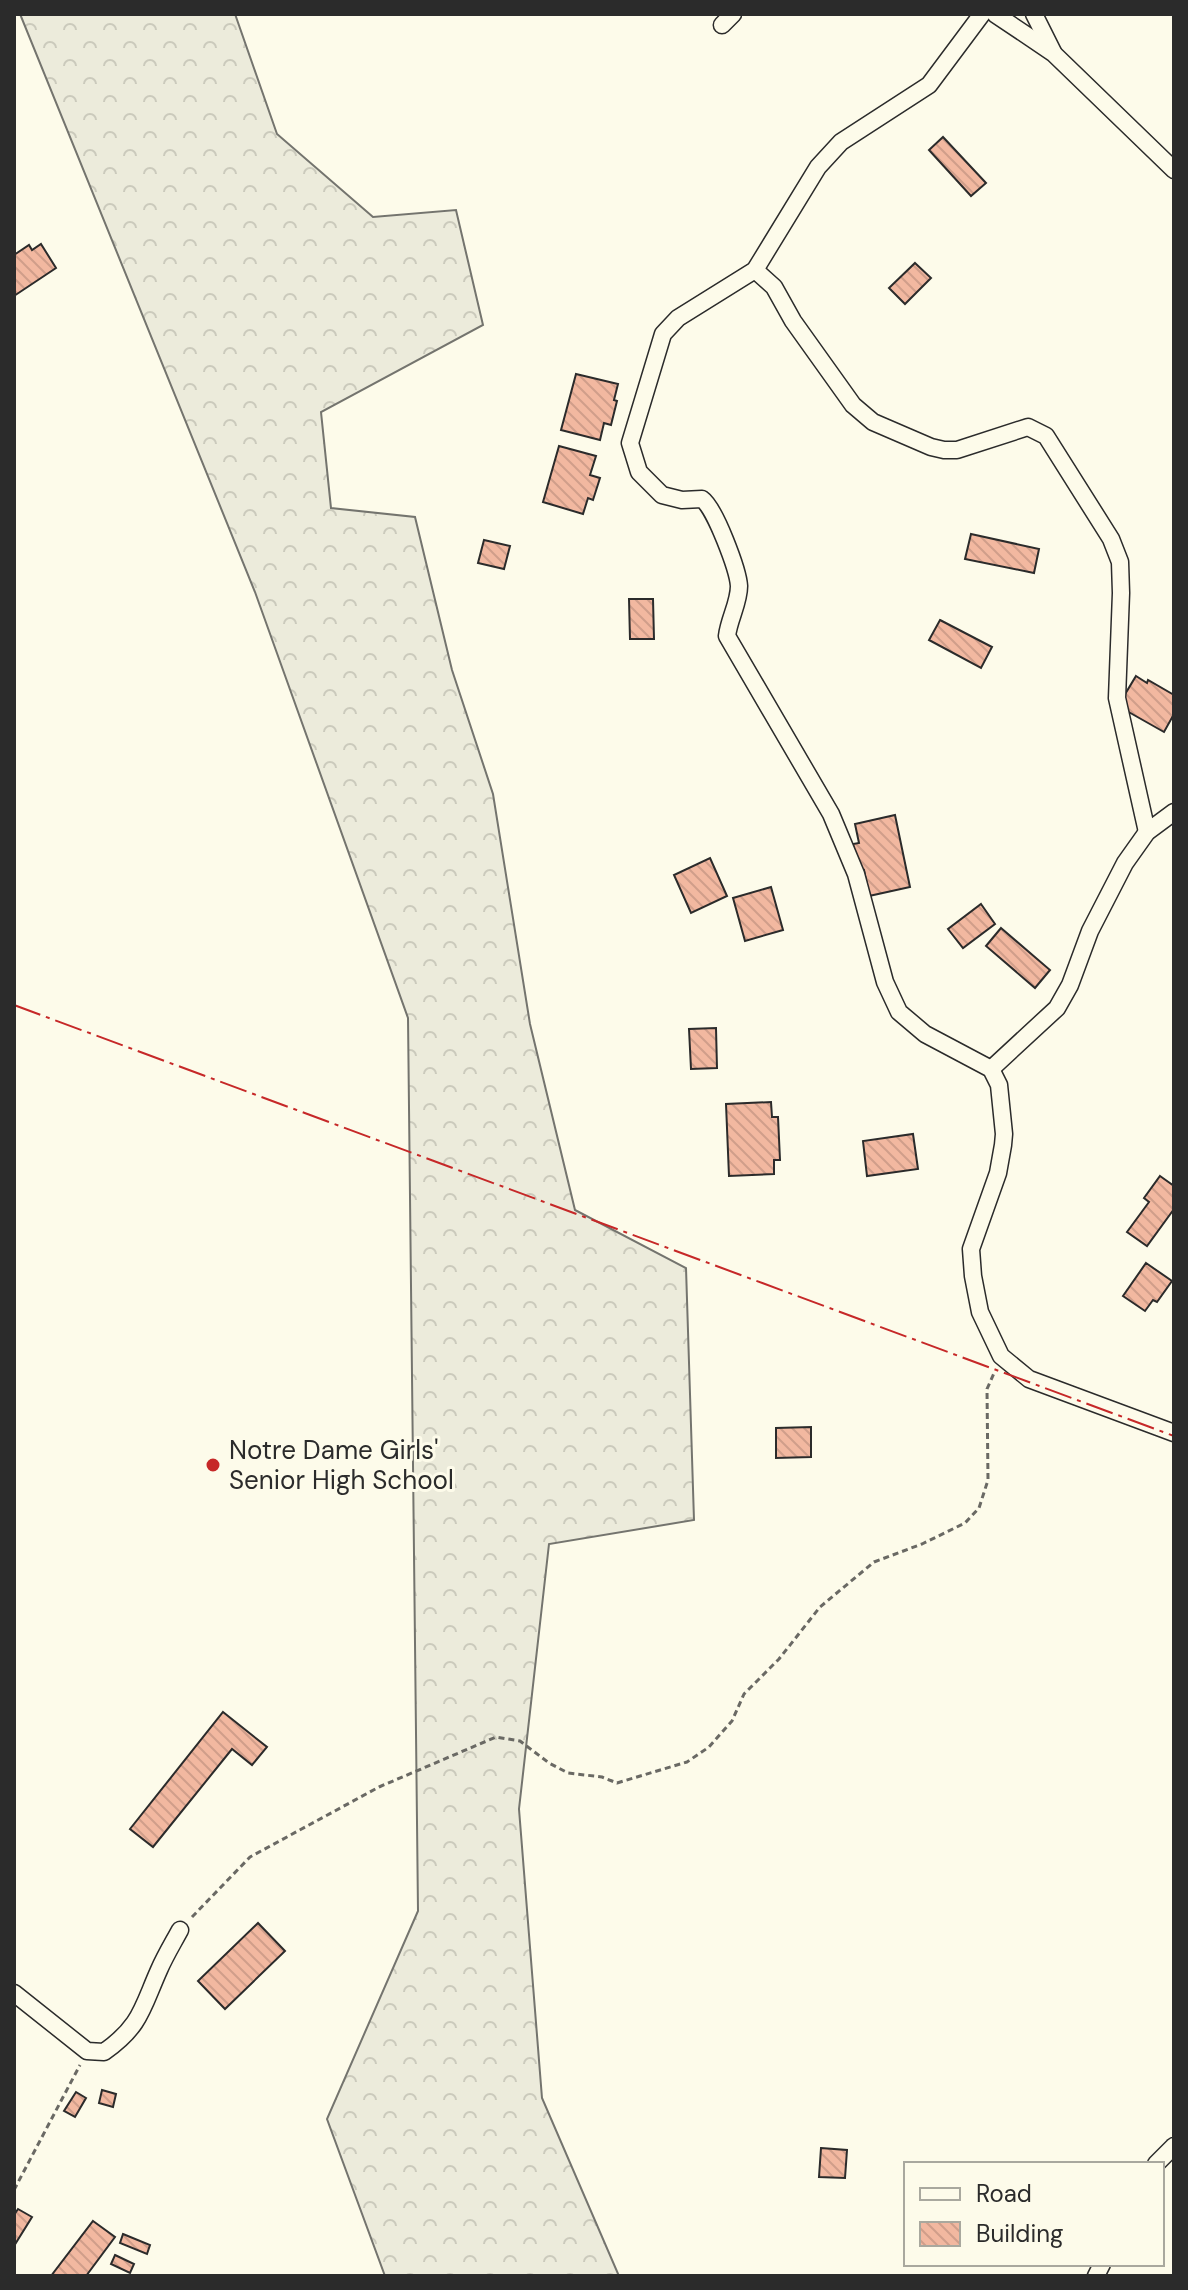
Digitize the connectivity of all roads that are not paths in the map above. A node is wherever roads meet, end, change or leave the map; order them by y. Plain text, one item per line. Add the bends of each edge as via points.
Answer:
1 (982, 14) edge
2 (995, 14) edge
3 (1034, 14) edge
4 (1053, 53) junction
5 (1174, 170) edge
6 (755, 270) junction
7 (1174, 812) edge
8 (1147, 832) junction
9 (991, 1069) junction
10 (1174, 1433) edge
11 (180, 1930) road end
12 (14, 1993) edge
13 (1174, 2146) edge
14 (1158, 2162) edge

1 - 6 street via 929,85 841,142 818,167
2 - 4 street
3 - 4 street
4 - 5 street
6 - 8 street via 774,287 853,405 873,422 944,450 1028,427 1046,436 1120,562 1117,698
6 - 9 street via 678,318 663,334 630,443 639,472 662,495 702,499 713,512 738,580 727,636 831,814 856,874 885,982 899,1012 925,1034
7 - 8 street
8 - 9 street via 1118,876 1057,1008
9 - 10 street via 999,1085 1004,1134 998,1173 971,1249 980,1312 1001,1356 1029,1379
11 - 12 street via 145,2008 123,2039 104,2052 87,2051
13 - 14 street

